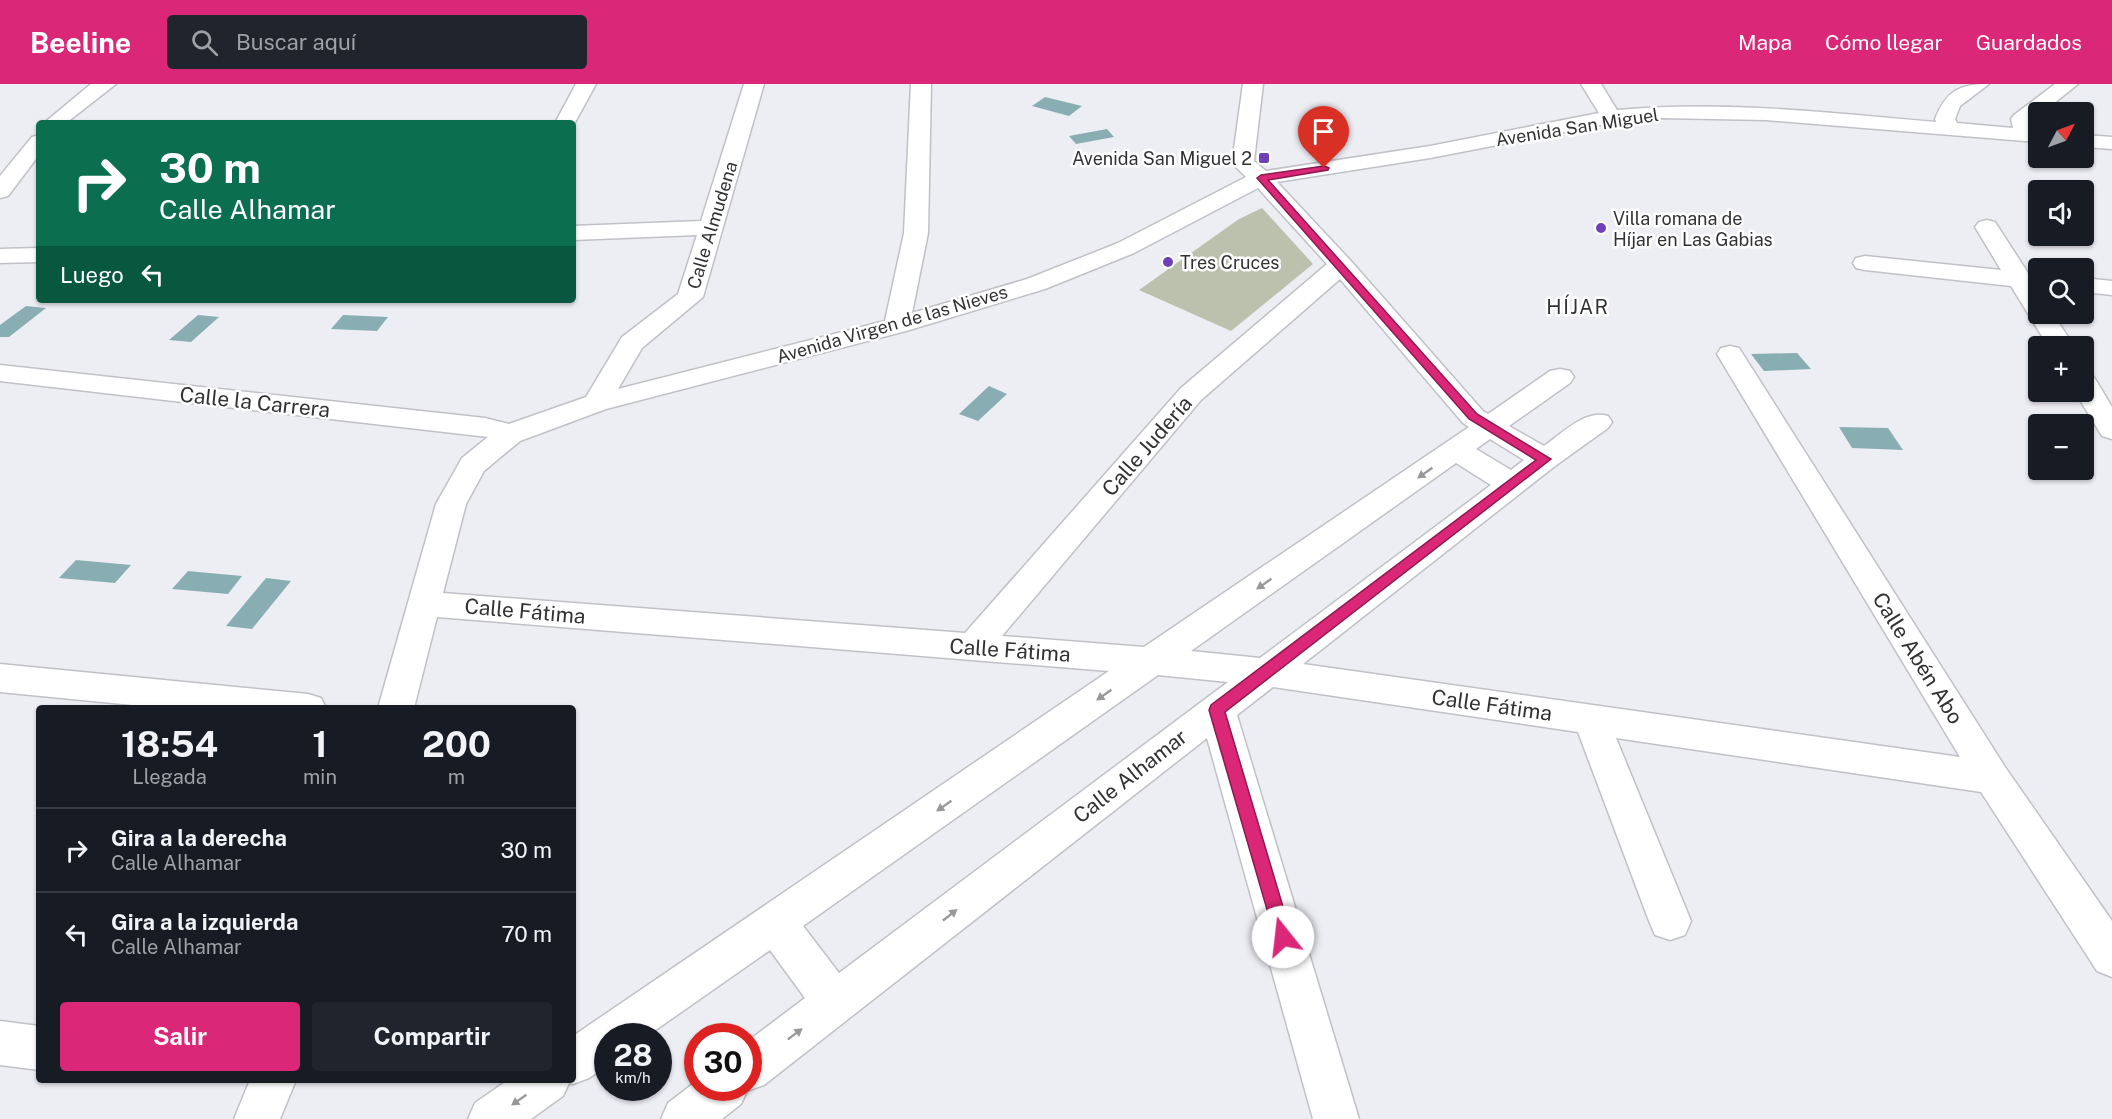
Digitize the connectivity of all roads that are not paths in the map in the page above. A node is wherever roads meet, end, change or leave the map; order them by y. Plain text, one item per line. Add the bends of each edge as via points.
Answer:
1 (106, 84) edge
2 (586, 84) edge
3 (754, 84) edge
4 (921, 84) edge
5 (1253, 84) edge
6 (1591, 84) edge
7 (1979, 84) edge
8 (2068, 84) edge
9 (2044, 102) edge
10 (2028, 114) edge
11 (1611, 117) junction
12 (58, 120) edge
13 (567, 120) edge
14 (1949, 128) junction
15 (2028, 130) edge
16 (2028, 136) edge
17 (2094, 142) edge
18 (2112, 143) edge
19 (36, 145) edge
20 (1261, 178) junction
21 (0, 191) edge
22 (1987, 227) dead end
23 (710, 228) junction
24 (576, 233) edge
25 (36, 255) edge
26 (0, 256) edge
27 (1865, 263) dead end
28 (1341, 266) junction
29 (2028, 279) edge
30 (2028, 280) edge
31 (2094, 286) edge
32 (2112, 288) edge
33 (897, 326) junction
34 (1730, 354) dead end
35 (0, 374) edge
36 (1560, 377) dead end
37 (2094, 400) edge
38 (596, 403) junction
39 (1598, 422) dead end
40 (1490, 427) junction
41 (2112, 430) edge
42 (510, 434) junction
43 (1456, 450) junction
44 (1545, 459) junction
45 (1512, 484) junction
46 (426, 604) junction
47 (973, 647) junction
48 (1154, 661) junction
49 (1266, 672) junction
50 (0, 678) edge
51 (277, 705) edge
52 (397, 705) edge
53 (1217, 710) junction
54 (1591, 720) junction
55 (1992, 778) junction
56 (1670, 921) dead end
57 (775, 923) junction
58 (2111, 954) edge
59 (835, 1003) junction
60 (631, 1023) edge
61 (0, 1044) edge
62 (36, 1048) edge
63 (594, 1048) edge
64 (762, 1058) edge
65 (576, 1060) edge
66 (272, 1083) edge
67 (544, 1083) edge
68 (708, 1101) edge
69 (257, 1119) edge
70 (491, 1119) edge
71 (684, 1119) edge
72 (1336, 1119) edge

1 - 12 street
2 - 13 street
3 - 23 street, Calle Almudena
4 - 33 street via 916,233
5 - 20 street via 1243,163
6 - 11 street
7 - 14 street via 1951,103 1945,119
8 - 9 street
10 - 15 street via 2021,119
11 - 14 street, Avenida San Miguel via 1662,112 1766,114
11 - 20 street, Avenida San Miguel via 1430,152
14 - 16 street, Avenida San Miguel
17 - 18 street
19 - 21 street
20 - 28 street
20 - 33 street, Avenida Virgen de las Nieves via 1126,248 1036,284
22 - 29 street
23 - 24 street
23 - 38 street, Calle Almudena via 690,297 631,343
25 - 26 street
27 - 30 street
28 - 40 street via 1473,417
28 - 47 street, Calle Judería via 1191,394
31 - 32 street
33 - 38 street, Avenida Virgen de las Nieves
34 - 55 street, Calle Abén Abo
35 - 42 street, Calle la Carrera via 485,427
36 - 40 street
37 - 41 street
38 - 42 street, Avenida Virgen de las Nieves
39 - 44 street, Calle Alhamar
40 - 43 street
40 - 44 street
42 - 46 street via 472,465 451,504
43 - 45 street
43 -> 48 street
44 - 45 street, Calle Alhamar
45 - 49 street, Calle Alhamar
46 - 47 street, Calle Fátima
46 - 52 street
47 - 48 street, Calle Fátima
48 - 49 street, Calle Fátima
48 -> 57 street
49 - 53 street, Calle Alhamar
49 - 54 street, Calle Fátima
50 - 51 street
59 -> 53 street, Calle Alhamar
53 - 72 street
54 - 55 street, Calle Fátima
54 - 56 street
55 - 58 street, Calle Abén Abo
57 - 59 street
57 - 60 street
64 -> 59 street, Calle Alhamar
61 - 62 street
63 - 65 street
66 - 69 street
67 -> 70 street
68 - 71 street

